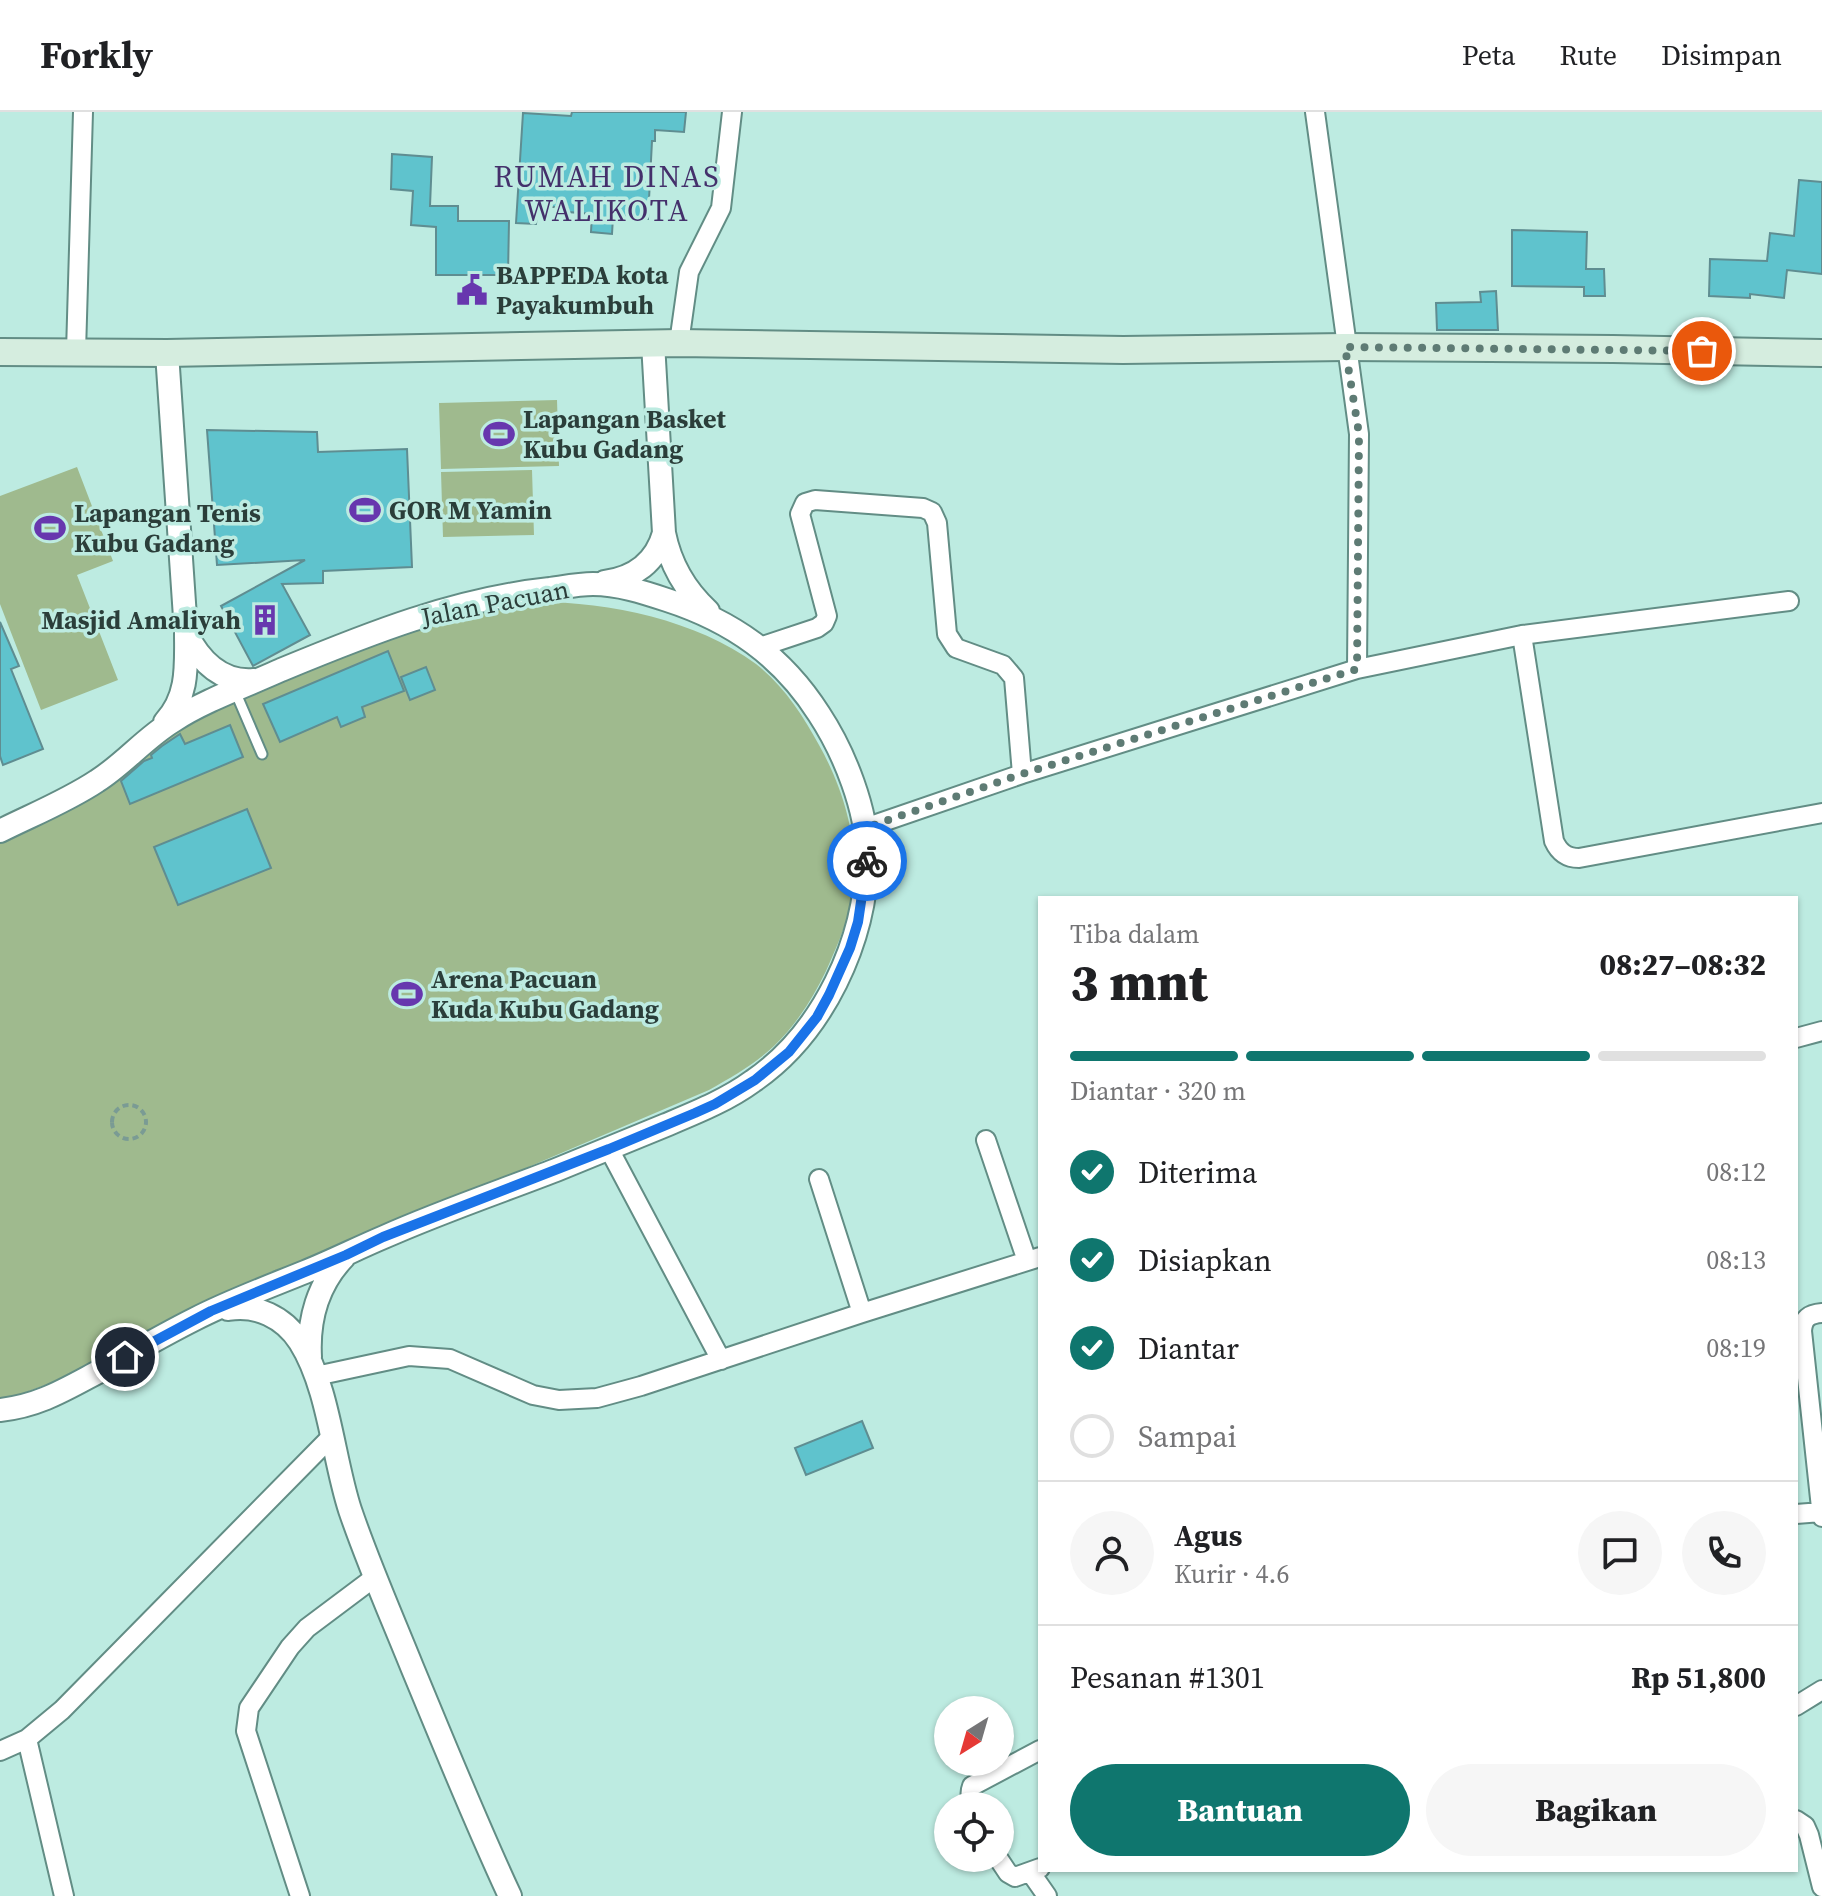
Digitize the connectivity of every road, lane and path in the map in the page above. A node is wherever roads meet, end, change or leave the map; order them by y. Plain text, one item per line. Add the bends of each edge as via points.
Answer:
1 (83, 112) edge
2 (732, 112) edge
3 (1315, 112) edge
4 (666, 343) junction
5 (1345, 347) junction
6 (0, 352) edge
7 (76, 352) junction
8 (167, 353) junction
9 (1822, 353) edge
10 (664, 533) junction
11 (593, 584) junction
12 (1789, 601) dead end
13 (718, 620) junction
14 (186, 632) junction
15 (1522, 635) junction
16 (760, 647) junction
17 (1357, 669) junction
18 (260, 679) junction
19 (235, 691) junction
20 (146, 740) junction
21 (262, 754) dead end
22 (1022, 774) junction
23 (1822, 813) edge
24 (865, 828) junction
25 (0, 831) edge
26 (1822, 1031) edge
27 (1798, 1037) edge
28 (144, 1112) joint
29 (986, 1140) dead end
30 (609, 1149) junction
31 (819, 1179) dead end
32 (346, 1255) junction
33 (1034, 1259) edge
34 (211, 1311) junction
35 (862, 1313) junction
36 (1822, 1313) edge
37 (1799, 1351) edge
38 (721, 1360) junction
39 (313, 1367) junction
40 (0, 1410) edge
41 (332, 1436) junction
42 (1822, 1513) edge
43 (1798, 1514) edge
44 (375, 1577) junction
45 (1822, 1690) edge
46 (1798, 1705) edge
47 (27, 1739) junction
48 (0, 1751) edge
49 (1038, 1751) edge
50 (970, 1792) edge
51 (1798, 1821) edge
52 (1036, 1870) edge
53 (1007, 1872) edge
54 (1822, 1887) edge
55 (64, 1896) edge
56 (300, 1896) edge
57 (510, 1896) edge
58 (1047, 1896) edge

1 - 7 street
2 - 4 street via 721,208 689,272
3 - 5 street
4 - 5 main road via 1123,350
4 - 8 main road
4 - 10 street
5 - 9 main road
5 - 17 street via 1359,434
6 - 7 main road
7 - 8 main road
8 - 14 street
10 - 11 street via 640,570
10 - 13 street via 680,577
11 - 13 street, Jalan Pacuan via 655,596
11 - 18 street, Jalan Pacuan via 525,591 416,617
12 - 15 street
13 - 16 street, Jalan Pacuan
14 - 18 street via 215,671 243,681
14 - 20 street via 183,690 171,715
15 - 17 street
15 - 23 street via 1554,841 1566,856 1579,858
16 - 22 street via 817,628 827,616 800,514 805,503 932,512 947,634 956,648 1003,665 1014,678
16 - 24 street, Jalan Pacuan via 821,717
17 - 22 street
18 - 19 street, Jalan Pacuan
19 - 20 street, Jalan Pacuan via 175,719
19 - 21 lane
20 - 25 street, Jalan Pacuan via 97,781
22 - 24 street
24 - 30 street, Jalan Pacuan via 858,922 829,995 804,1034 772,1067 736,1092
26 - 27 street
28 - 28 path via 147,1123 139,1136 123,1138 114,1130 112,1118 118,1108 130,1104
29 - 33 street
30 - 32 street, Jalan Pacuan
30 - 38 street
31 - 35 street
32 - 34 street, Jalan Pacuan
32 - 39 street via 326,1278 318,1300 311,1324
33 - 35 street
34 - 39 street via 263,1311 298,1339
34 - 40 street, Jalan Pacuan via 52,1396
35 - 38 street
36 - 37 street via 1803,1323
37 - 42 street
38 - 39 street via 597,1398 559,1400 533,1395 450,1359 409,1356
39 - 41 street
41 - 44 street via 349,1507
41 - 47 street via 62,1710
42 - 43 street
44 - 56 street via 307,1628 249,1708 246,1731
44 - 57 street
45 - 46 street
47 - 48 street
47 - 55 street
49 - 50 street via 972,1786
51 - 54 street via 1809,1835
52 - 53 street via 1015,1877
52 - 58 street

